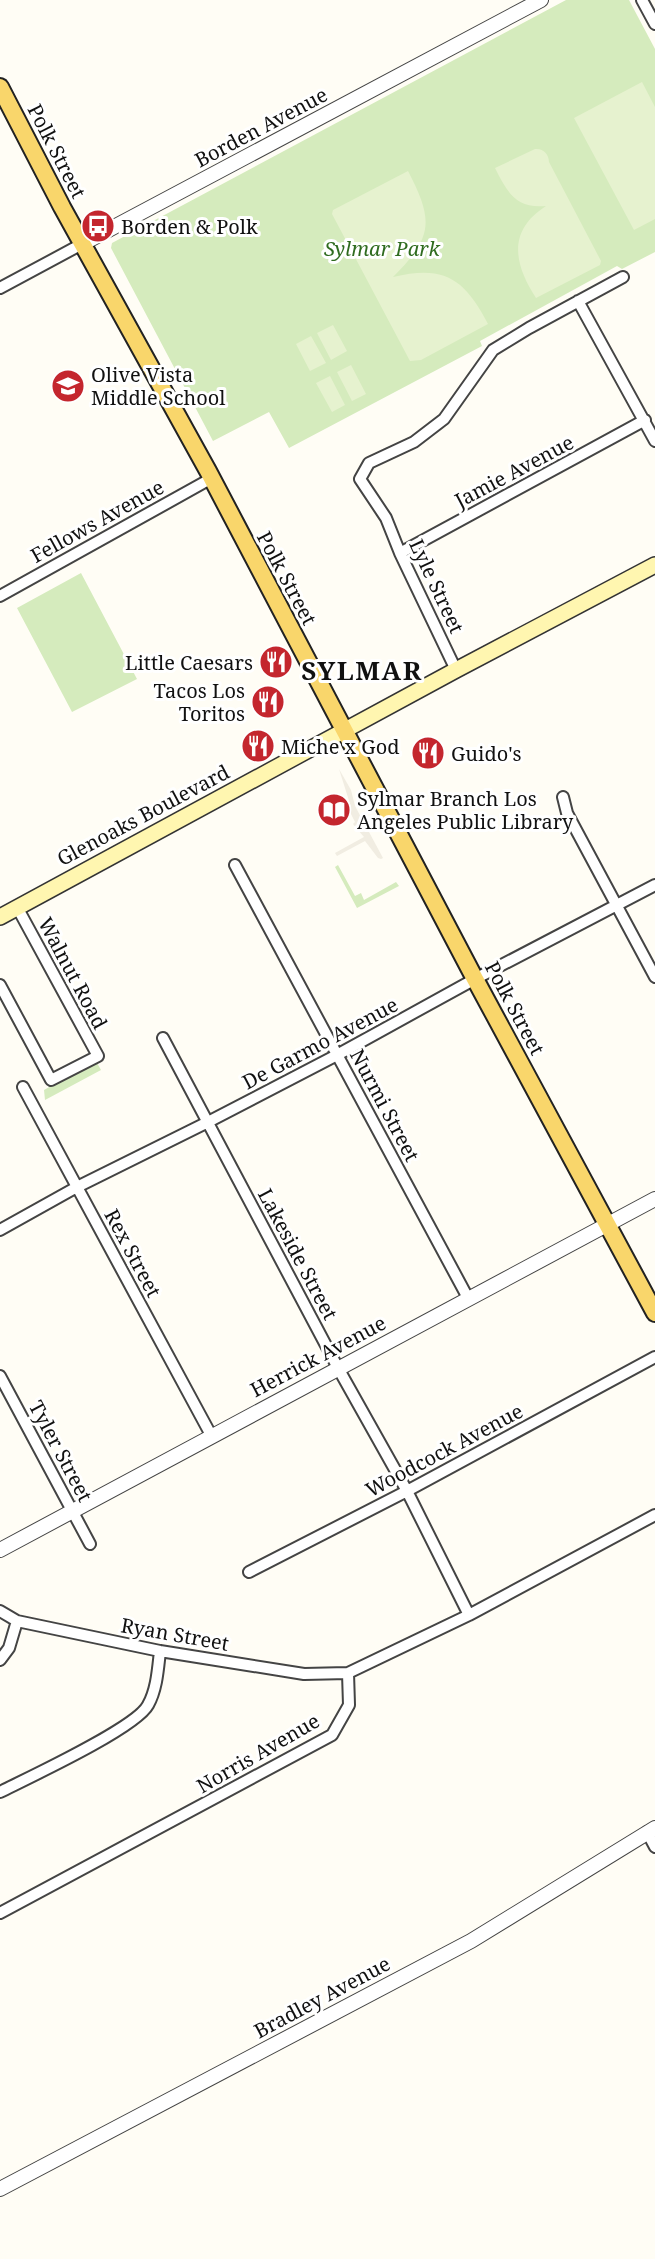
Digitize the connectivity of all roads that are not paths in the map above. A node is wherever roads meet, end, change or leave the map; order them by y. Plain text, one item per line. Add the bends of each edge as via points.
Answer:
1 (541, 0) edge
2 (642, 0) edge
3 (655, 24) edge
4 (0, 87) edge
5 (82, 244) junction
6 (623, 278) dead end
7 (0, 288) edge
8 (578, 301) junction
9 (645, 420) junction
10 (655, 441) edge
11 (212, 478) junction
12 (400, 553) junction
13 (655, 565) edge
14 (0, 596) edge
15 (456, 670) junction
16 (345, 731) junction
17 (563, 797) dead end
18 (235, 865) dead end
19 (655, 885) edge
20 (617, 905) junction
21 (17, 908) junction
22 (0, 917) edge
23 (655, 977) edge
24 (475, 979) junction
25 (0, 985) edge
26 (163, 1038) dead end
27 (337, 1055) junction
28 (23, 1087) dead end
29 (208, 1122) junction
30 (77, 1187) junction
31 (655, 1199) edge
32 (608, 1224) junction
33 (0, 1230) edge
34 (468, 1298) junction
35 (655, 1313) edge
36 (655, 1357) edge
37 (338, 1368) junction
38 (0, 1376) edge
39 (211, 1435) junction
40 (406, 1491) junction
41 (72, 1512) junction
42 (655, 1515) edge
43 (90, 1544) dead end
44 (0, 1550) edge
45 (249, 1572) dead end
46 (0, 1611) edge
47 (469, 1615) junction
48 (17, 1621) junction
49 (160, 1650) junction
50 (0, 1660) edge
51 (348, 1674) junction
52 (0, 1792) edge
53 (651, 1830) edge
54 (655, 1846) edge
55 (0, 1913) edge
56 (0, 2189) edge

1 - 5 street, Borden Avenue
2 - 3 street
4 - 5 main road, Polk Street
5 - 7 street, Borden Avenue
5 - 11 main road, Polk Street
6 - 8 street
8 - 9 street
8 - 12 street, Lyle Street via 493,350 444,420 414,442 369,463 360,479 386,518
9 - 10 street
9 - 12 street, Jamie Avenue
11 - 14 street, Fellows Avenue
11 - 16 main road, Polk Street
12 - 15 street, Lyle Street
13 - 15 main road, Glenoaks Boulevard
15 - 16 main road, Glenoaks Boulevard
16 - 21 main road, Glenoaks Boulevard
16 - 24 main road, Polk Street
17 - 20 street via 567,813
18 - 27 street, Nurmi Street
19 - 20 street, De Garmo Avenue
20 - 23 street
20 - 24 street, De Garmo Avenue
21 - 22 main road, Glenoaks Boulevard
21 - 25 street, Walnut Road via 98,1056 51,1080
24 - 27 street, De Garmo Avenue
24 - 32 main road, Polk Street
26 - 29 street, Lakeside Street
27 - 29 street, De Garmo Avenue
27 - 34 street, Nurmi Street
28 - 30 street, Rex Street
29 - 30 street, De Garmo Avenue
29 - 37 street, Lakeside Street
30 - 33 street, De Garmo Avenue
30 - 39 street, Rex Street
31 - 32 street, Herrick Avenue
32 - 34 street, Herrick Avenue
32 - 35 main road, Polk Street
34 - 37 street, Herrick Avenue
36 - 40 street, Woodcock Avenue
37 - 39 street, Herrick Avenue
37 - 40 street, Lakeside Street
38 - 41 street, Tyler Street
39 - 41 street, Herrick Avenue
40 - 45 street, Woodcock Avenue
40 - 47 street, Lakeside Street
41 - 43 street, Tyler Street
41 - 44 street, Herrick Avenue
42 - 47 street
46 - 48 street, Ryan Street
47 - 51 street
48 - 49 street, Ryan Street
48 - 50 street via 9,1648
49 - 51 street, Ryan Street via 304,1674
49 - 52 street via 148,1707 125,1726
51 - 55 street, Norris Avenue via 349,1705 332,1735
53 - 54 street
53 - 56 street, Bradley Avenue via 471,1941

